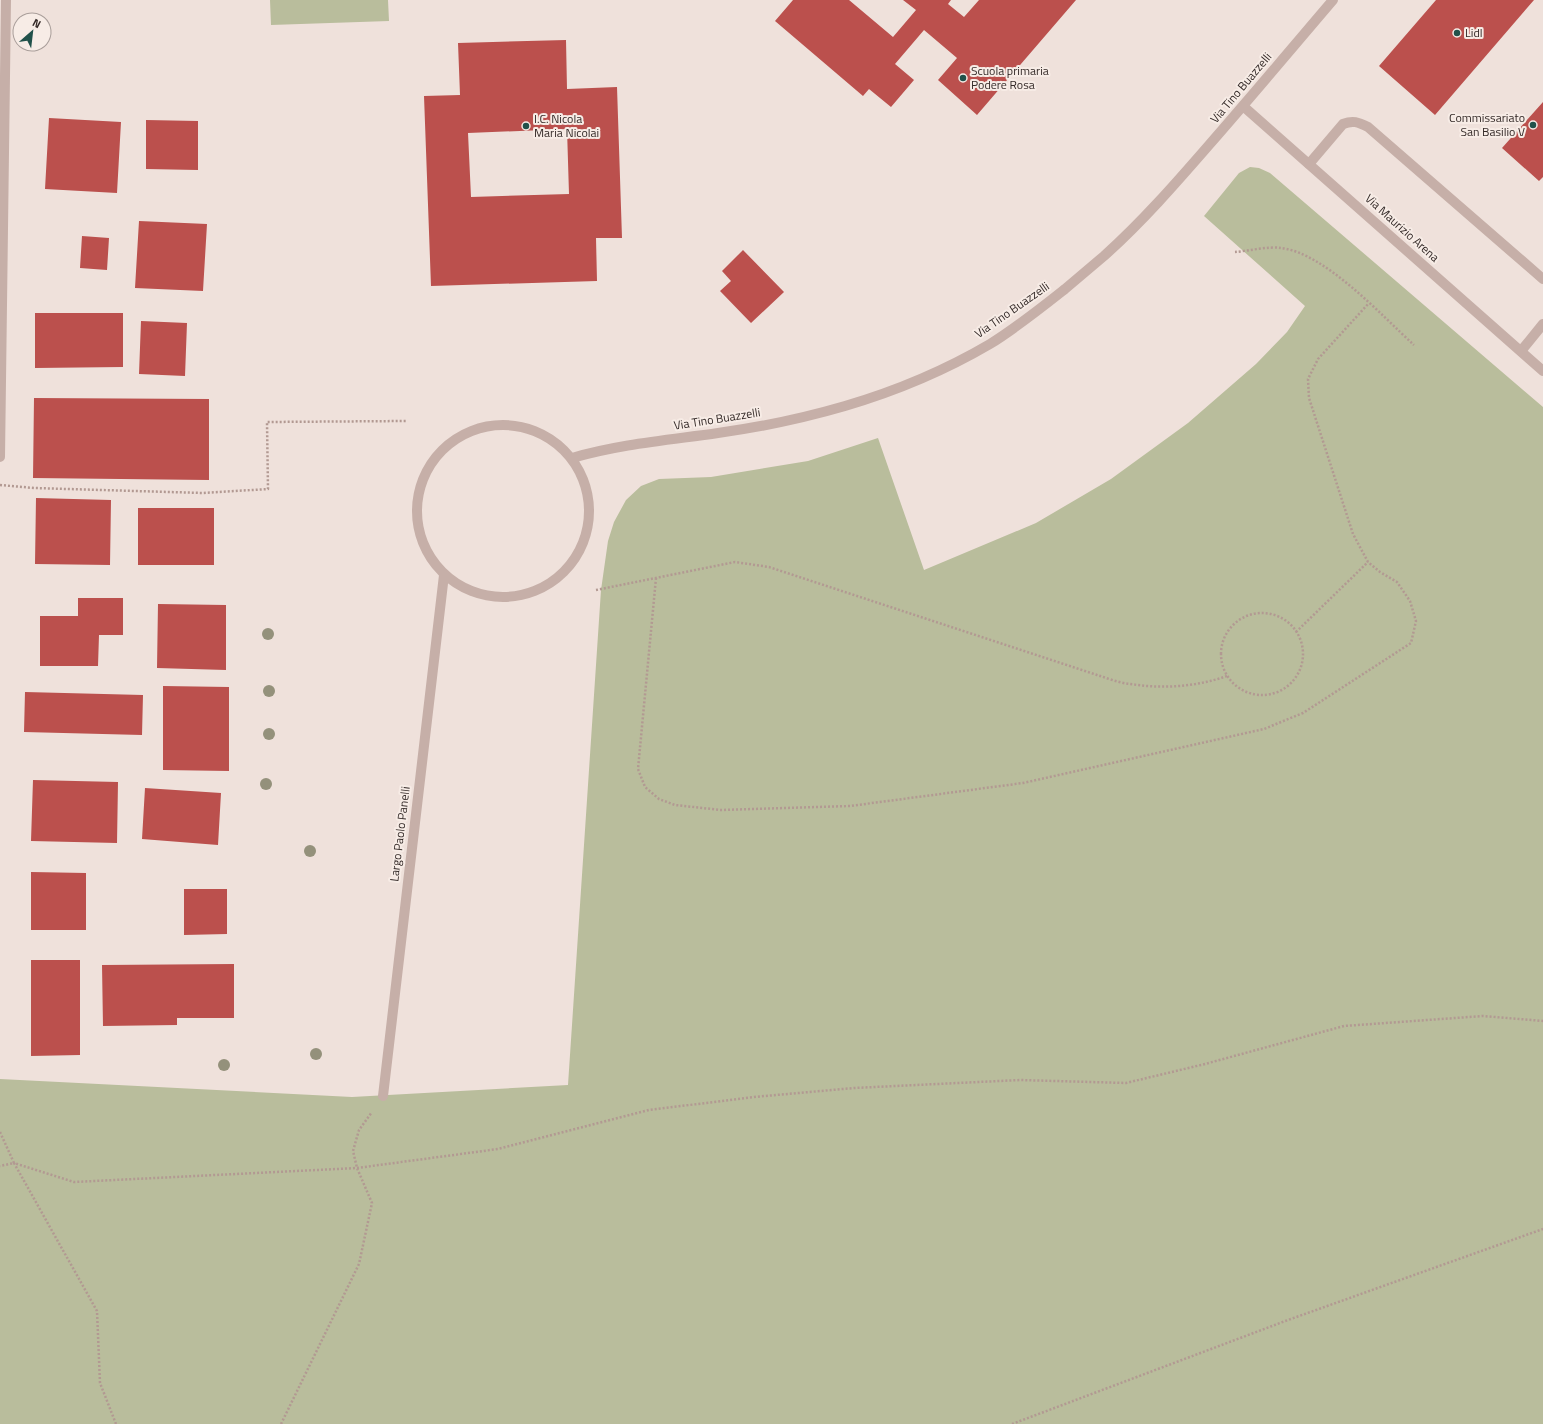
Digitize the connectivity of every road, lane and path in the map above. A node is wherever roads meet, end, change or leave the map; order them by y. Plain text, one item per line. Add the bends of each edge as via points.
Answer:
1 (6, 0) edge
2 (1333, 0) edge
3 (1243, 106) junction
4 (1309, 164) junction
5 (1235, 252) dead end
6 (1543, 279) edge
7 (1369, 303) junction
8 (1543, 324) edge
9 (1414, 345) dead end
10 (1521, 351) junction
11 (1543, 371) edge
12 (406, 421) dead end
13 (0, 457) edge
14 (572, 458) junction
15 (0, 485) edge
16 (1368, 562) junction
17 (444, 574) junction
18 (656, 578) junction
19 (596, 590) dead end
20 (1296, 632) junction
21 (1227, 676) junction
22 (1543, 1020) edge
23 (383, 1096) joint
24 (0, 1132) edge
25 (14, 1163) junction
26 (0, 1166) edge
27 (358, 1168) junction
28 (1543, 1229) edge
29 (116, 1424) edge
30 (281, 1424) edge
31 (1012, 1424) edge

1 - 13 street
2 - 3 street, Via Tino Buazzelli
3 - 4 street, Via Maurizio Arena
3 - 14 street, Via Tino Buazzelli via 1170,191 1104,256 1010,331 972,354 891,391 816,414 722,433 626,445
4 - 6 street via 1343,124 1350,121 1358,122 1368,127
4 - 10 street, Via Maurizio Arena
5 - 7 path via 1280,248 1300,252 1330,269
7 - 9 path
7 - 16 path via 1318,359 1308,379 1309,398 1350,526
8 - 10 street
10 - 11 street, Via Maurizio Arena
12 - 15 path via 267,422 268,489 203,493
14 - 17 street via 586,484 590,512 585,540 571,565 550,584 524,595 496,597 468,590
14 - 17 street via 551,439 525,427 496,424 468,431 444,446 427,469 417,496 417,525 426,552
16 - 18 path via 1397,582 1410,601 1416,621 1411,643 1303,713 1264,728 1023,784 850,806 721,810 675,805 659,799 645,787 638,769
16 - 20 path
17 - 23 street, Largo Paolo Panelli
18 - 19 path
18 - 21 path via 736,562 769,567 1129,684 1174,687 1210,682
20 - 21 path via 1286,621 1274,615 1246,616 1234,624 1225,636 1221,649 1222,663
20 - 21 path via 1303,656 1294,680 1284,689 1272,694 1247,693
22 - 27 path via 1483,1016 1344,1026 1126,1083 1020,1080 854,1088 679,1106 649,1110 498,1149
23 - 27 path via 359,1130 353,1151
24 - 25 path
25 - 26 path
25 - 27 path via 74,1182
25 - 29 path via 97,1311 100,1384
27 - 30 path via 372,1203 359,1264
28 - 31 path via 1296,1317

